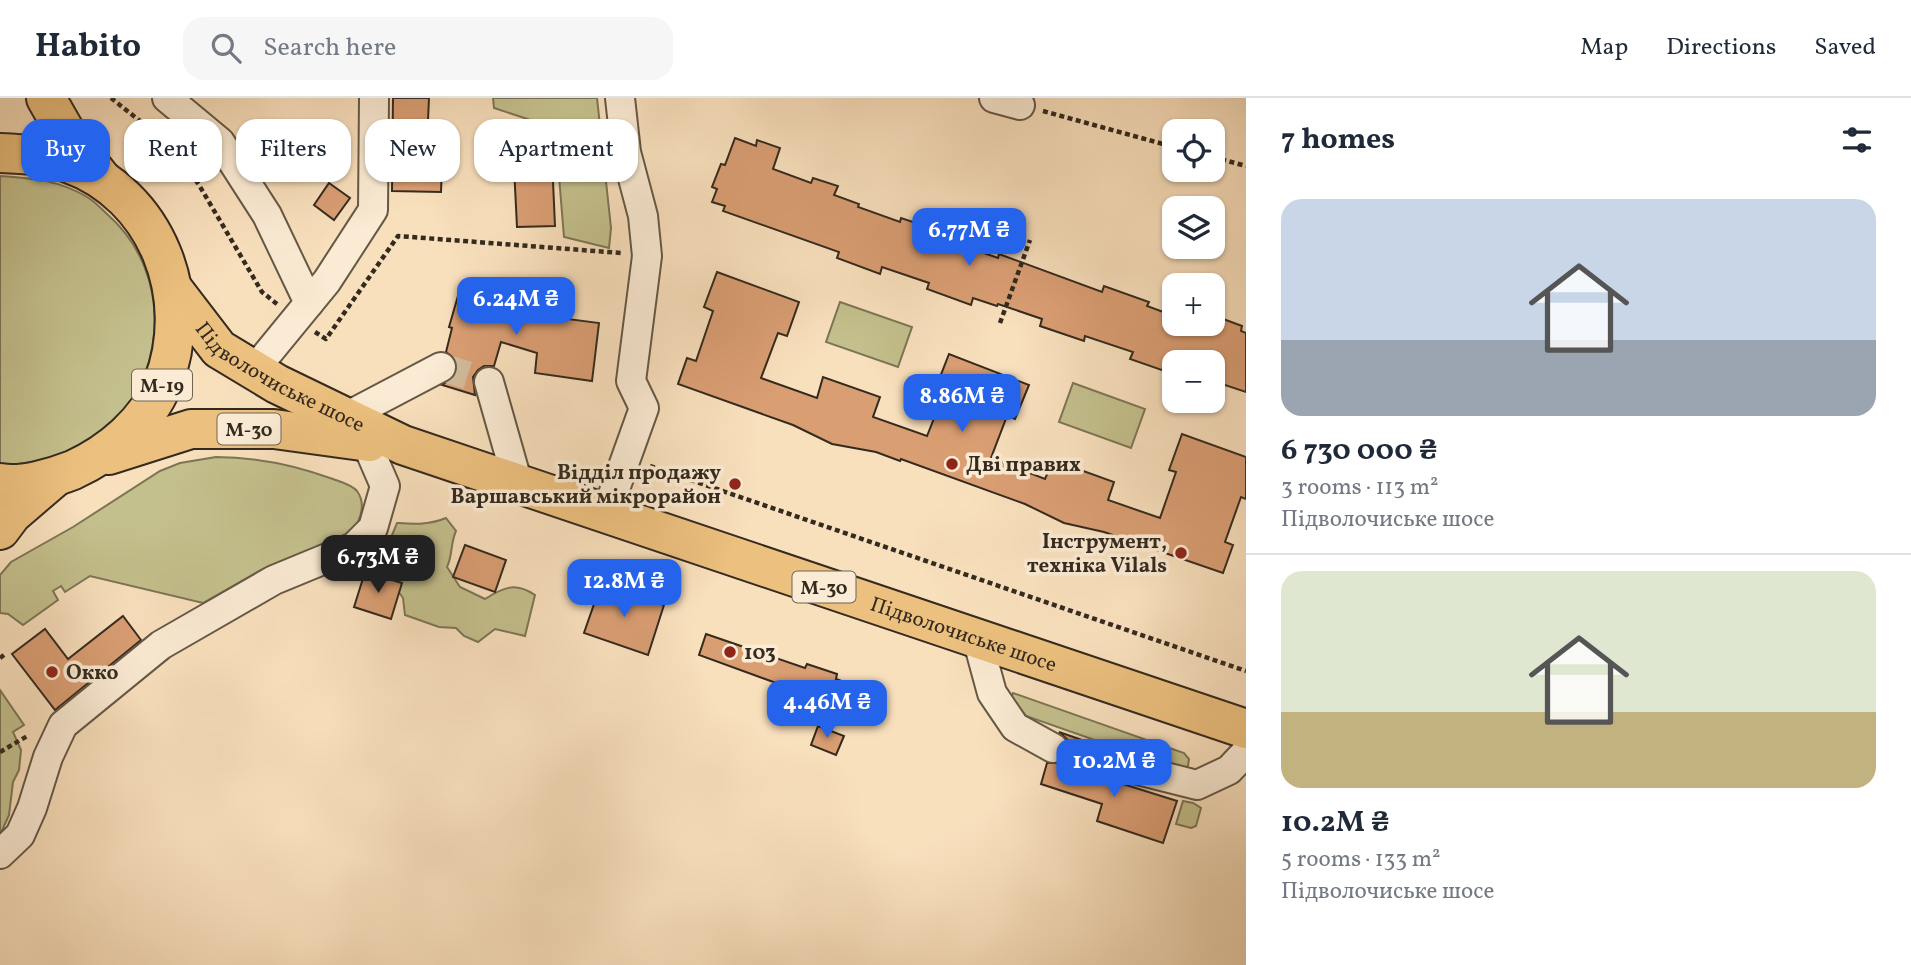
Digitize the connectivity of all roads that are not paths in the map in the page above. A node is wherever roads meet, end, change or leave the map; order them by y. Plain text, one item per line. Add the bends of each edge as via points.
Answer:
1 (46, 98) edge
2 (167, 98) edge
3 (374, 98) edge
4 (620, 98) edge
5 (58, 119) edge
6 (0, 153) edge
7 (21, 154) edge
8 (104, 182) edge
9 (173, 289) junction
10 (303, 311) junction
11 (441, 367) dead end
12 (254, 370) junction
13 (489, 382) dead end
14 (371, 435) junction
15 (99, 458) junction
16 (54, 478) junction
17 (0, 483) edge
18 (518, 484) junction
19 (606, 514) junction
20 (0, 530) edge
21 (976, 638) junction
22 (1246, 729) edge
23 (1052, 748) dead end
24 (1246, 752) edge
25 (1086, 757) dead end
26 (0, 854) edge

1 - 5 highway, М-19
2 - 10 lane via 220,142 267,215
3 - 10 lane via 373,210
4 - 19 lane via 647,256 631,381 644,408
6 - 7 highway
8 - 9 highway, М-19 via 129,202 149,228
9 - 12 highway, Підволочиське шосе / М-30 via 219,349
9 - 15 highway, М-19 via 175,337 162,384 136,426
10 - 12 lane
11 - 14 lane
12 - 14 highway, Підволочиське шосе / М-30
13 - 18 lane
14 - 15 highway, Підволочиське шосе / М-30 via 191,429
14 - 18 highway, Підволочиське шосе / М-30
14 - 26 lane via 385,486 373,528 354,547 274,580 162,645 62,725 20,835
15 - 16 highway, М-19
16 - 17 highway
16 - 20 highway, М-19
18 - 19 highway, Підволочиське шосе / М-30
19 - 21 highway, Підволочиське шосе / М-30
21 - 22 highway, Підволочиське шосе / М-30
21 - 23 lane via 992,693 1015,727
24 - 25 lane via 1229,770 1197,785

